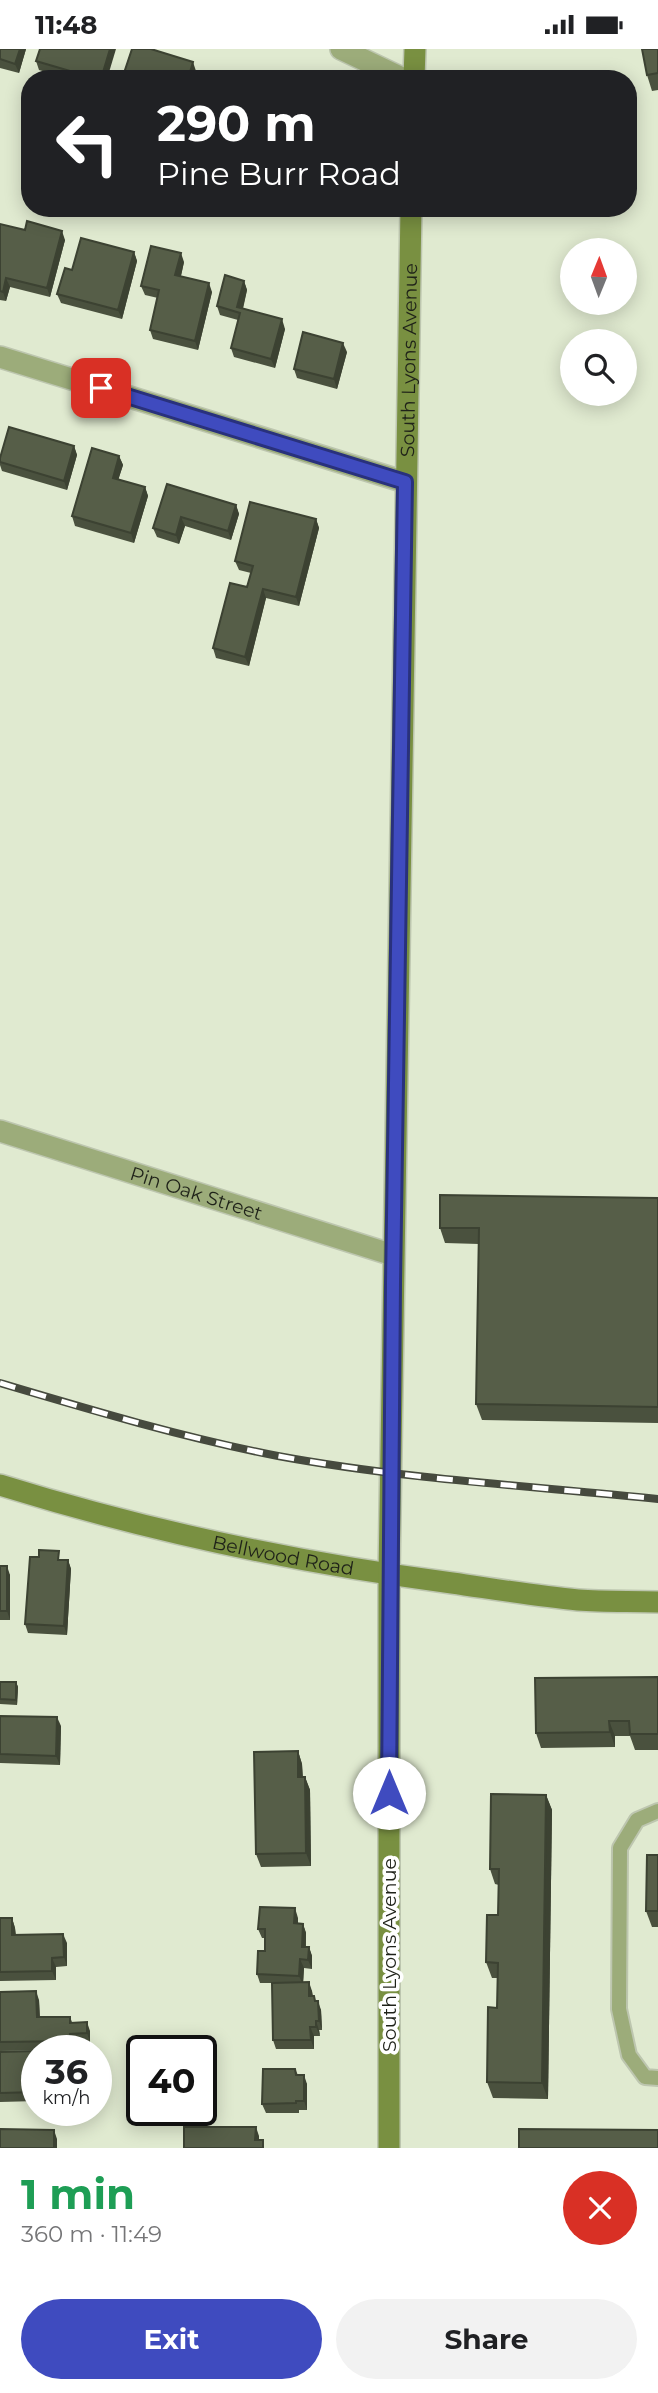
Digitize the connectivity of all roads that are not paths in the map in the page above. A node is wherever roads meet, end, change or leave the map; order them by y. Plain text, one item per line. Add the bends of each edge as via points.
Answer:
1 (341, 49) edge
2 (415, 49) edge
3 (385, 70) edge
4 (414, 70) edge
5 (411, 217) edge
6 (0, 357) edge
7 (405, 482) junction
8 (0, 1131) edge
9 (393, 1255) junction
10 (0, 1485) edge
11 (389, 1575) junction
12 (658, 1602) edge
13 (658, 1811) edge
14 (658, 2078) edge
15 (389, 2148) edge

1 - 3 street
2 - 4 street
5 - 7 street, South Lyons Avenue
6 - 7 street
7 - 9 street, South Lyons Avenue
8 - 9 street, Pin Oak Street
9 - 11 street, South Lyons Avenue
10 - 11 street, Bellwood Road via 129,1523
11 - 12 street, Bellwood Road via 580,1600
11 - 15 street, South Lyons Avenue
13 - 14 lane via 636,1820 620,1848 618,1900 619,2009 629,2055 645,2077

